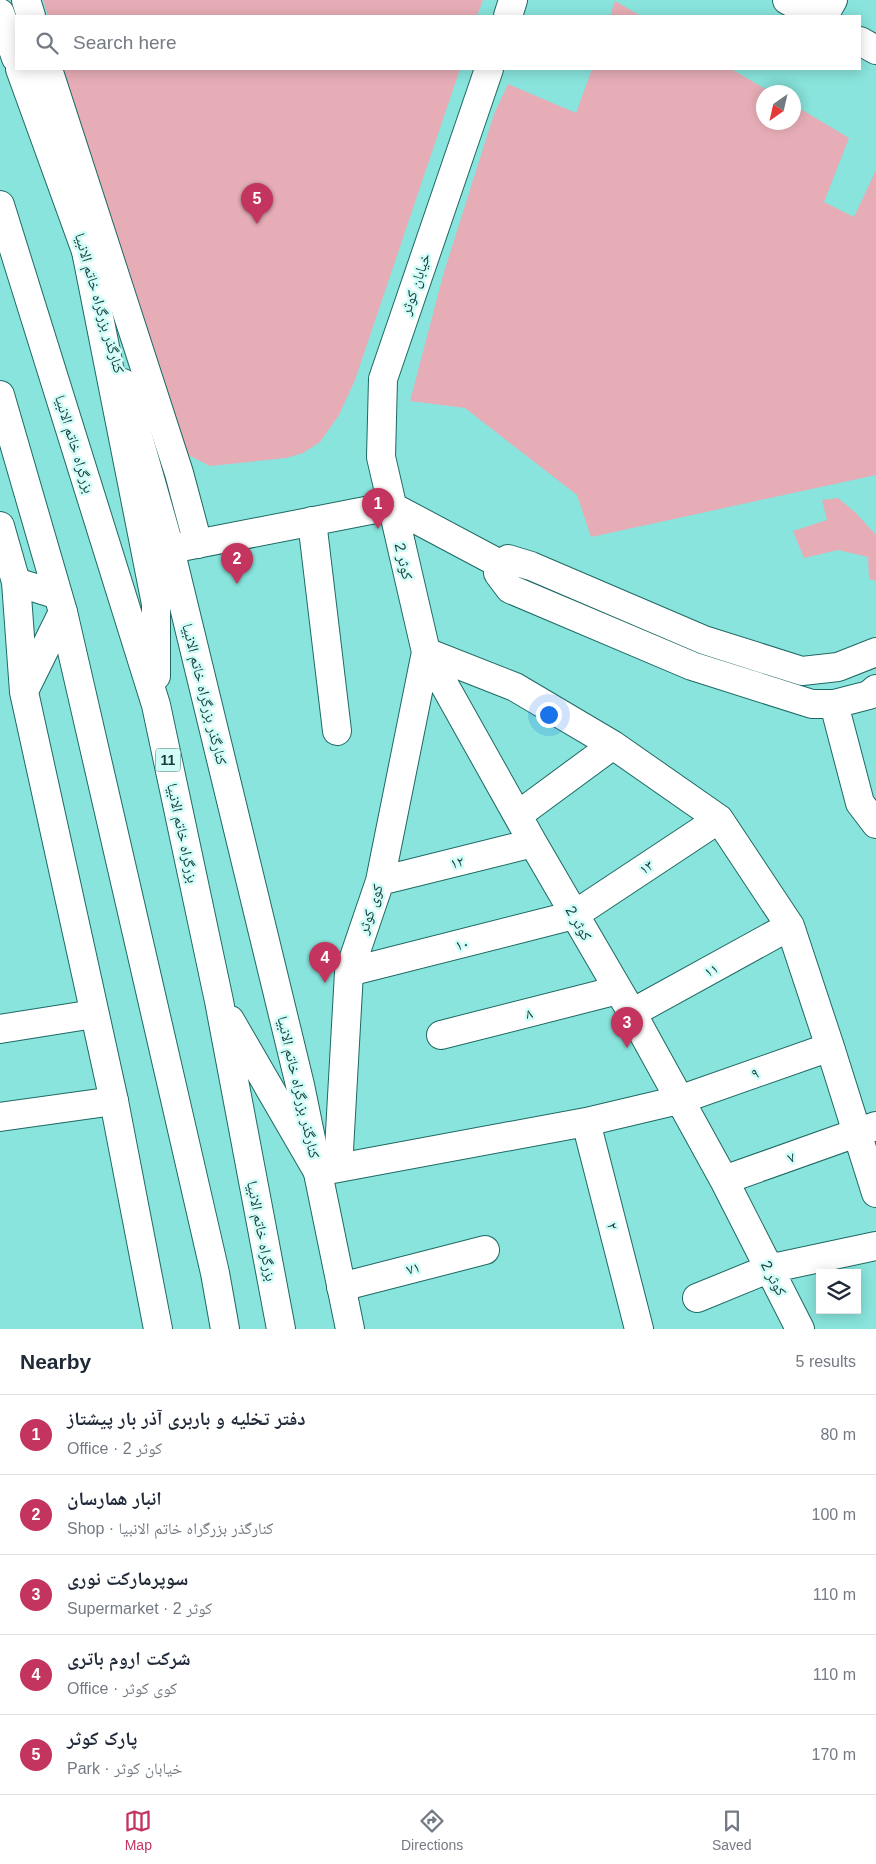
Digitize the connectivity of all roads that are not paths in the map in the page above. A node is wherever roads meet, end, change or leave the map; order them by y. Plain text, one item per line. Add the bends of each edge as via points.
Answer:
1 (26, 0) edge
2 (513, 0) edge
3 (787, 0) edge
4 (832, 0) edge
5 (0, 12) edge
6 (31, 15) edge
7 (508, 15) edge
8 (814, 15) edge
9 (824, 15) edge
10 (861, 41) edge
11 (876, 50) edge
12 (15, 55) edge
13 (20, 70) edge
14 (48, 70) edge
15 (490, 70) edge
16 (0, 205) edge
17 (86, 251) junction
18 (0, 395) edge
19 (391, 506) junction
20 (312, 521) junction
21 (0, 526) edge
22 (198, 544) junction
23 (170, 549) junction
24 (0, 558) edge
25 (505, 576) junction
26 (8, 581) edge
27 (60, 603) junction
28 (426, 652) junction
29 (876, 652) edge
30 (24, 692) junction
31 (874, 695) edge
32 (834, 704) junction
33 (156, 705) junction
34 (337, 731) dead end
35 (613, 745) junction
36 (518, 815) junction
37 (719, 818) junction
38 (876, 824) edge
39 (533, 843) junction
40 (380, 881) junction
41 (574, 915) junction
42 (790, 926) junction
43 (349, 972) junction
44 (618, 990) junction
45 (219, 1001) junction
46 (632, 1013) junction
47 (94, 1014) junction
48 (0, 1029) edge
49 (441, 1035) dead end
50 (830, 1047) junction
51 (679, 1100) junction
52 (114, 1101) junction
53 (0, 1117) edge
54 (586, 1122) junction
55 (867, 1130) edge
56 (328, 1170) junction
57 (724, 1180) junction
58 (876, 1193) edge
59 (876, 1246) edge
60 (485, 1250) dead end
61 (768, 1269) junction
62 (341, 1287) junction
63 (697, 1298) dead end
64 (158, 1329) edge
65 (225, 1329) edge
66 (281, 1329) edge
67 (350, 1329) edge
68 (640, 1329) edge
69 (800, 1329) edge

1 - 6 main road
2 - 7 main road
3 - 8 main road
4 - 9 main road
5 - 12 main road
10 - 11 main road
13 - 17 main road, کنارگذر بزرگراه خاتم الانبیا
14 - 22 main road via 179,473
15 - 19 main road, خیابان کوثر via 383,379 380,457
16 - 33 main road, بزرگراه خاتم الانبیا / 11
17 - 23 main road, کنارگذر بزرگراه خاتم الانبیا
17 - 33 main road via 156,604
18 - 27 main road
19 - 20 main road
19 - 25 main road
19 - 28 main road, کوثر 2
20 - 22 main road
20 - 34 main road
21 - 26 main road
22 - 23 main road
23 - 56 main road, کنارگذر بزرگراه خاتم الانبیا via 300,1085
24 - 26 main road
25 - 29 main road via 508,559 531,566 704,640 802,671 838,667
25 - 32 main road via 692,666 812,704
26 - 27 main road
26 - 30 main road
27 - 30 main road
27 - 65 main road via 215,1273
28 - 35 main road via 515,687
28 - 36 main road, کوثر 2
28 - 40 main road, کوی کوثر
30 - 47 main road
31 - 32 main road
32 - 38 main road via 860,803
33 - 45 main road, بزرگراه خاتم الانبیا / 11
35 - 36 main road
35 - 37 main road
36 - 39 main road, کوثر 2
37 - 41 main road, ۱۳
37 - 42 main road
39 - 40 main road, ۱۲
39 - 41 main road, کوثر 2
40 - 43 main road, کوی کوثر
41 - 43 main road, ۱۰
41 - 44 main road, کوثر 2
42 - 46 main road, ۱۱
42 - 50 main road
43 - 56 main road, کوی کوثر
44 - 46 main road, کوثر 2
44 - 49 main road, ۸
45 - 56 main road
45 - 66 main road, بزرگراه خاتم الانبیا / 11
46 - 51 main road, کوثر 2
47 - 48 main road
47 - 52 main road
50 - 51 main road, ۹
50 - 55 main road
51 - 54 main road, ۹
51 - 57 main road, کوثر 2
52 - 53 main road
52 - 64 main road
54 - 56 main road, ۹
54 - 68 main road, ۲
55 - 57 main road, ۷
55 - 58 main road
56 - 62 main road, کنارگذر بزرگراه خاتم الانبیا
57 - 61 main road, کوثر 2
59 - 61 main road
60 - 62 main road, ۷۱
61 - 63 main road
61 - 69 main road, کوثر 2
62 - 67 main road, کنارگذر بزرگراه خاتم الانبیا

